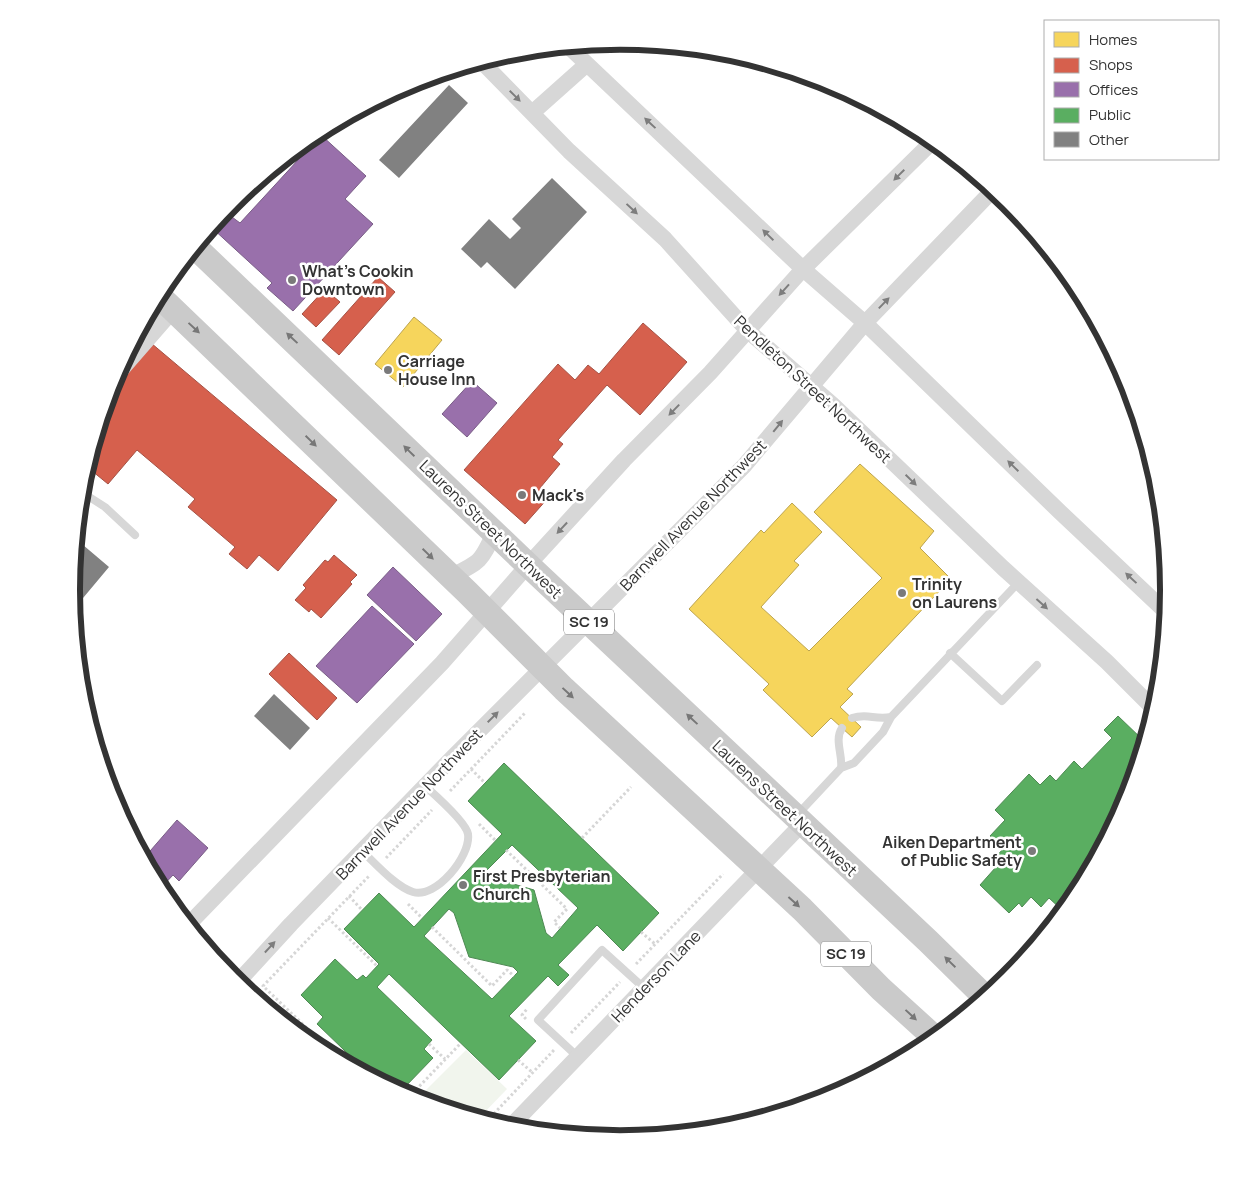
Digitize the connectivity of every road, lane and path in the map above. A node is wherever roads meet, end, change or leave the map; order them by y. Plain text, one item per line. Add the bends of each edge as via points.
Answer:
1 (574, 52) edge
2 (587, 64) junction
3 (486, 66) edge
4 (532, 113) junction
5 (927, 147) edge
6 (988, 195) edge
7 (200, 251) edge
8 (803, 269) junction
9 (166, 302) edge
10 (865, 323) junction
11 (747, 330) junction
12 (145, 332) edge
13 (810, 387) junction
14 (88, 496) edge
15 (494, 533) junction
16 (135, 535) dead end
17 (528, 565) junction
18 (451, 576) junction
19 (1018, 582) junction
20 (1159, 606) edge
21 (488, 611) junction
22 (589, 622) junction
23 (950, 654) junction
24 (1037, 665) dead end
25 (543, 668) junction
26 (1147, 702) edge
27 (532, 706) dead end
28 (891, 717) junction
29 (852, 718) dead end
30 (842, 728) dead end
31 (841, 768) junction
32 (471, 770) junction
33 (485, 783) dead end
34 (425, 786) junction
35 (631, 787) dead end
36 (440, 801) junction
37 (798, 820) junction
38 (582, 838) dead end
39 (506, 850) dead end
40 (362, 851) junction
41 (378, 866) junction
42 (758, 869) junction
43 (723, 874) dead end
44 (349, 896) junction
45 (362, 910) dead end
46 (328, 918) junction
47 (193, 921) edge
48 (432, 927) dead end
49 (560, 928) dead end
50 (641, 932) dead end
51 (655, 944) junction
52 (377, 966) dead end
53 (627, 973) junction
54 (242, 976) edge
55 (514, 976) dead end
56 (644, 988) junction
57 (981, 992) edge
58 (929, 1032) edge
59 (312, 1034) edge
60 (562, 1042) junction
61 (461, 1043) dead end
62 (429, 1044) dead end
63 (578, 1057) junction
64 (445, 1059) junction
65 (518, 1060) dead end
66 (533, 1073) junction
67 (416, 1090) edge
68 (493, 1115) edge
69 (517, 1120) edge

1 - 2 street
2 - 4 street
8 -> 2 street
3 -> 4 street, Pendleton Street Northwest
4 -> 11 street, Pendleton Street Northwest via 665,239
5 -> 8 street
10 -> 6 street, Barnwell Avenue Northwest
15 -> 7 main road, Laurens Street Northwest / SC 19
8 - 10 street
8 -> 11 street
9 - 12 street
9 -> 18 main road, SC 19
10 - 13 street, Barnwell Avenue Northwest
20 -> 10 street
11 - 13 street, Pendleton Street Northwest
11 -> 17 street
13 -> 19 street, Pendleton Street Northwest
22 -> 13 street, Barnwell Avenue Northwest via 744,466
14 - 16 lane
15 - 17 main road, Laurens Street Northwest / SC 19
15 - 18 street via 482,558
17 - 21 street
17 - 22 main road, Laurens Street Northwest / SC 19
18 - 21 main road, SC 19
19 - 23 lane
19 -> 26 street, Pendleton Street Northwest
21 - 25 main road, SC 19
21 - 47 street via 436,670
22 - 25 street, Barnwell Avenue Northwest
37 -> 22 main road, Laurens Street Northwest / SC 19
23 - 24 lane via 1002,701
23 - 28 lane
34 -> 25 street, Barnwell Avenue Northwest
25 -> 42 main road, SC 19
27 - 32 path
28 - 29 lane via 879,719 862,715
28 - 31 lane via 883,732 854,763
30 - 31 lane via 838,741
31 - 37 lane
32 - 33 path
32 - 36 path
34 - 36 lane
34 - 40 street, Barnwell Avenue Northwest
35 - 38 path
36 - 41 path
36 - 41 lane via 460,820 468,833 466,851 442,882 431,890 414,893
37 - 42 street, Henderson Lane
57 -> 37 main road, Laurens Street Northwest / SC 19
39 - 49 path via 567,909 554,922
40 - 41 lane
54 -> 40 street, Barnwell Avenue Northwest
41 - 44 path
42 - 56 street, Henderson Lane
42 -> 58 main road, SC 19
43 - 51 path
44 - 45 path
44 - 46 path
46 - 52 path
46 - 59 path via 263,986
48 - 55 path via 492,986 507,970
50 - 51 path
51 - 53 path
53 - 56 lane
53 - 60 path
53 - 60 lane via 602,950 538,1020
56 - 63 street, Henderson Lane
60 - 63 lane
60 - 66 path
61 - 64 path
62 - 64 path
63 - 69 street, Henderson Lane
64 - 67 path
65 - 66 path
66 - 68 path

